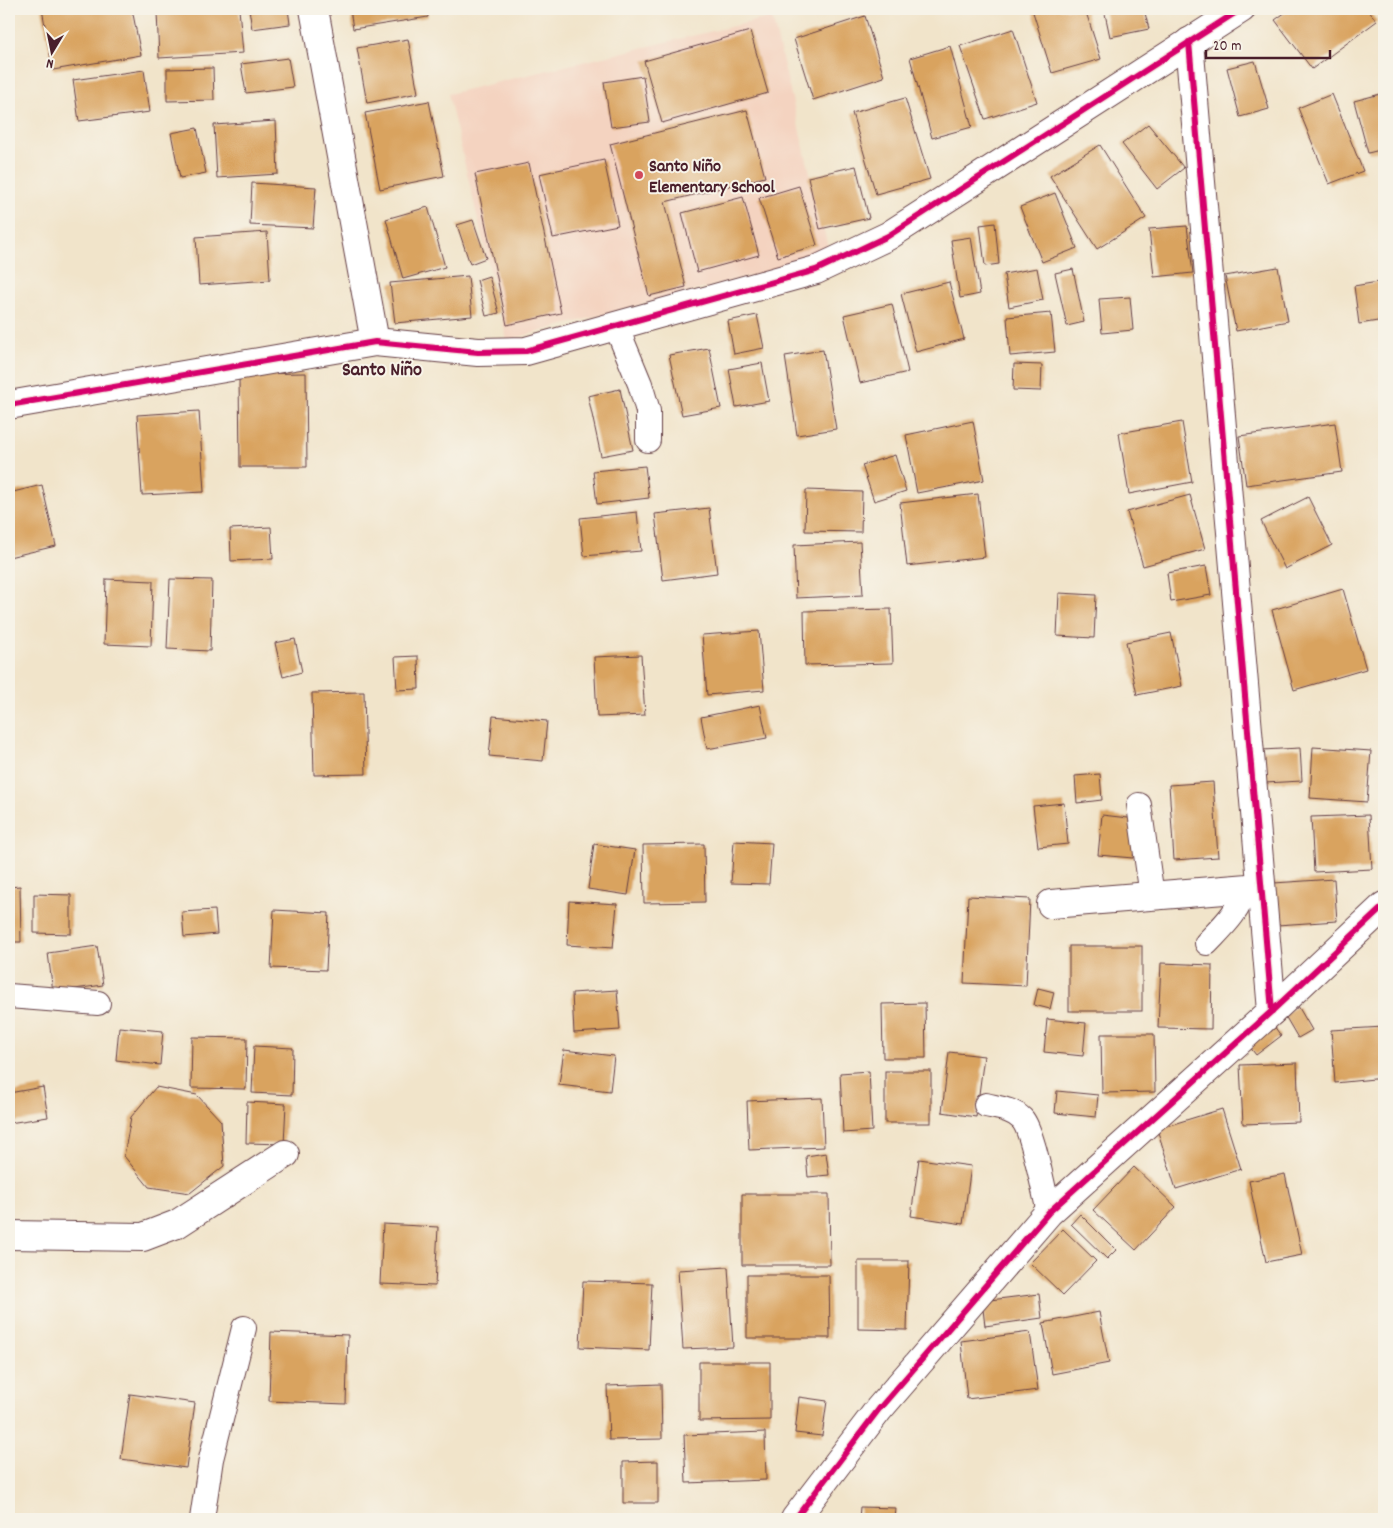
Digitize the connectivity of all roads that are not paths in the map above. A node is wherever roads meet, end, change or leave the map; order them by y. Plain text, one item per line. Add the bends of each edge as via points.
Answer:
1 (314, 9) edge
2 (1240, 9) edge
3 (1189, 42) junction
4 (616, 326) junction
5 (375, 342) junction
6 (9, 406) edge
7 (648, 440) dead end
8 (1139, 804) dead end
9 (1254, 887) junction
10 (1152, 896) junction
11 (1051, 904) dead end
12 (1384, 906) edge
13 (1206, 944) dead end
14 (9, 996) edge
15 (98, 1003) dead end
16 (1272, 1011) junction
17 (986, 1105) dead end
18 (285, 1154) dead end
19 (1049, 1212) junction
20 (9, 1236) edge
21 (244, 1328) dead end
22 (202, 1519) edge
23 (795, 1519) edge

1 - 5 street
2 - 3 street
3 - 4 street via 888,236 816,270
3 - 9 street
4 - 5 street via 526,351 478,352
4 - 7 lane via 648,411
5 - 6 street
8 - 10 lane
9 - 10 street
9 - 13 lane via 1234,915
9 - 16 street
10 - 11 street
12 - 16 street
14 - 15 lane
16 - 19 street
17 - 19 lane via 1011,1111 1023,1120 1034,1147
18 - 20 street via 176,1224 143,1237
19 - 23 street via 879,1409
21 - 22 lane via 211,1459

